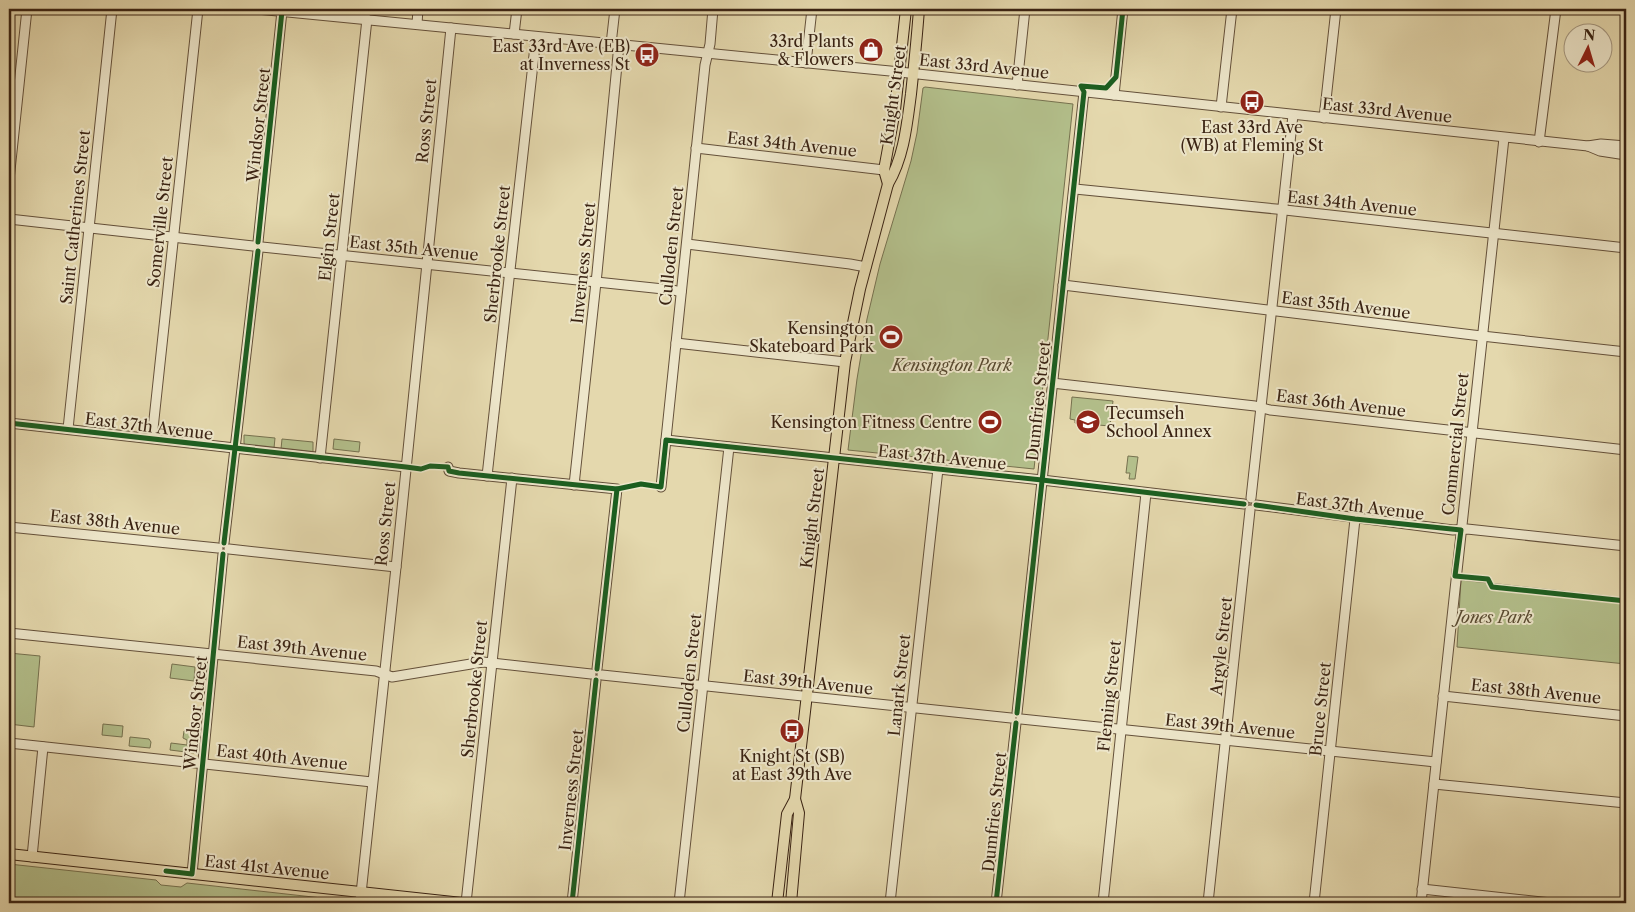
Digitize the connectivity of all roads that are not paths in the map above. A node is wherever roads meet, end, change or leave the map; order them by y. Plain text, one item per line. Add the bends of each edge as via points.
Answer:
1 (27, 9) edge
2 (112, 9) edge
3 (198, 9) edge
4 (257, 9) edge
5 (418, 9) edge
6 (517, 9) edge
7 (615, 9) edge
8 (713, 9) edge
9 (812, 9) edge
10 (906, 9) edge
11 (919, 9) edge
12 (1025, 9) edge
13 (1123, 9) edge
14 (1232, 9) edge
15 (1336, 9) edge
16 (1556, 9) edge
17 (282, 11) junction
18 (321, 12) edge
19 (367, 19) junction
20 (417, 24) junction
21 (451, 28) junction
22 (514, 34) junction
23 (536, 36) junction
24 (615, 44) junction
25 (708, 53) junction
26 (806, 63) junction
27 (899, 72) junction
28 (913, 74) junction
29 (1017, 85) junction
30 (1084, 92) junction
31 (1114, 95) junction
32 (1221, 107) junction
33 (1293, 115) junction
34 (1324, 118) junction
35 (1504, 138) junction
36 (1539, 142) junction
37 (1588, 146) junction
38 (1626, 146) edge
39 (696, 148) junction
40 (1626, 155) edge
41 (884, 170) junction
42 (9, 180) edge
43 (888, 184) junction
44 (1075, 189) junction
45 (1284, 210) junction
46 (9, 219) edge
47 (89, 228) junction
48 (1493, 234) junction
49 (174, 238) junction
50 (687, 244) junction
51 (258, 246) junction
52 (1626, 248) edge
53 (342, 256) junction
54 (426, 265) junction
55 (866, 267) junction
56 (510, 274) junction
57 (596, 282) junction
58 (1063, 285) junction
59 (681, 292) junction
60 (1272, 311) junction
61 (1482, 336) junction
62 (676, 342) junction
63 (1626, 352) edge
64 (845, 362) junction
65 (1052, 382) junction
66 (1262, 408) junction
67 (9, 423) edge
68 (68, 429) junction
69 (1471, 433) junction
70 (152, 438) junction
71 (666, 440) junction
72 (729, 447) junction
73 (235, 449) junction
74 (1626, 450) edge
75 (320, 458) junction
76 (834, 458) junction
77 (406, 467) junction
78 (448, 467) dead end
79 (938, 469) junction
80 (487, 476) junction
81 (512, 478) junction
82 (1042, 480) junction
83 (574, 484) junction
84 (661, 487) dead end
85 (1146, 493) junction
86 (1251, 504) junction
87 (1355, 518) junction
88 (9, 526) edge
89 (1461, 530) junction
90 (1626, 546) edge
91 (223, 549) junction
92 (396, 567) junction
93 (9, 633) edge
94 (213, 654) junction
95 (492, 662) junction
96 (384, 674) junction
97 (596, 674) junction
98 (702, 686) junction
99 (1443, 696) junction
100 (807, 697) junction
101 (912, 708) junction
102 (1626, 716) edge
103 (1016, 718) junction
104 (1121, 730) junction
105 (1225, 740) junction
106 (9, 744) edge
107 (43, 747) junction
108 (1331, 751) junction
109 (1436, 762) junction
110 (202, 764) junction
111 (372, 782) junction
112 (1434, 784) junction
113 (795, 799) junction
114 (1626, 803) edge
115 (9, 854) edge
116 (32, 857) junction
117 (192, 874) junction
118 (1422, 889) junction
119 (360, 892) junction
120 (360, 903) edge
121 (462, 903) edge
122 (466, 903) edge
123 (572, 903) edge
124 (679, 903) edge
125 (777, 903) edge
126 (791, 903) edge
127 (890, 903) edge
128 (996, 903) edge
129 (1103, 903) edge
130 (1208, 903) edge
131 (1314, 903) edge
132 (1421, 903) edge
133 (1551, 903) edge

1 - 42 street
2 - 47 street, Saint Catherines Street
3 - 49 street, Somerville Street
4 - 17 street, East 33rd Avenue
5 - 20 street
6 - 22 street
7 - 24 street, Inverness Street
8 - 25 street, Culloden Street
9 - 26 street
10 - 27 main road, Knight Street
11 - 28 main road, Knight Street
12 - 29 street
13 - 31 street
14 - 32 street
15 - 34 street
16 - 36 street
17 - 18 street, East 33rd Avenue
17 - 51 street, Windsor Street
18 - 19 street, East 33rd Avenue
19 - 20 street, East 33rd Avenue
19 - 53 street, Elgin Street
20 - 21 street, East 33rd Avenue
21 - 22 street, East 33rd Avenue
21 - 54 street, Ross Street
22 - 23 street, East 33rd Avenue
23 - 24 street, East 33rd Avenue
23 - 56 street, Sherbrooke Street
24 - 25 street, East 33rd Avenue
24 - 57 street, Inverness Street
25 - 26 street, East 33rd Avenue
25 - 39 street, Culloden Street
26 - 27 street, East 33rd Avenue
27 - 28 street, East 33rd Avenue
27 - 41 main road, Knight Street
28 - 29 street, East 33rd Avenue
28 - 43 main road, Knight Street via 904,137 895,172
29 - 30 street, East 33rd Avenue
30 - 31 street, East 33rd Avenue
30 - 44 street, Dumfries Street
31 - 32 street, East 33rd Avenue
32 - 33 street, East 33rd Avenue
33 - 34 street, East 33rd Avenue
33 - 45 street, Argyle Street
34 - 35 street, East 33rd Avenue
35 - 36 street, East 33rd Avenue
35 - 48 street, Commercial Street
36 - 37 street, East 33rd Avenue
37 - 38 street, East 33rd Avenue
37 - 40 street, East 33rd Avenue via 1600,152
39 - 41 street, East 34th Avenue
39 - 50 street, Culloden Street
41 - 43 main road, Knight Street
43 - 55 main road, Knight Street
44 - 45 street, East 34th Avenue
44 - 58 street, Dumfries Street
45 - 48 street, East 34th Avenue
45 - 60 street, Argyle Street
46 - 47 street, East 35th Avenue
47 - 49 street, East 35th Avenue
47 - 68 street, Saint Catherines Street
48 - 52 street, East 34th Avenue
48 - 61 street, Commercial Street
49 - 51 street, East 35th Avenue
49 - 70 street, Somerville Street
50 - 55 street
50 - 59 street, Culloden Street
51 - 53 street, East 35th Avenue
51 - 73 street, Windsor Street
53 - 54 street, East 35th Avenue
53 - 75 street, Elgin Street
54 - 56 street, East 35th Avenue
54 - 77 street, Ross Street
55 - 64 main road, Knight Street
56 - 57 street, East 35th Avenue
56 - 80 street, Sherbrooke Street
57 - 59 street, East 35th Avenue
57 - 83 street, Inverness Street
58 - 60 street, East 35th Avenue
58 - 65 street, Dumfries Street
59 - 62 street, Culloden Street
60 - 61 street, East 35th Avenue
60 - 66 street, Argyle Street
61 - 63 street, East 35th Avenue
61 - 69 street, Commercial Street
62 - 64 street
62 - 71 street, Culloden Street
64 - 76 main road, Knight Street
65 - 66 street, East 36th Avenue
65 - 82 street, Dumfries Street
66 - 69 street, East 36th Avenue
66 - 86 street, Argyle Street
67 - 68 street, East 37th Avenue
68 - 70 street, East 37th Avenue
69 - 74 street, East 36th Avenue
69 - 89 street, Commercial Street
70 - 73 street, East 37th Avenue
71 - 72 street, East 37th Avenue
71 - 84 street, Culloden Street
72 - 76 street, East 37th Avenue
72 - 98 street, Culloden Street
73 - 75 street, East 37th Avenue
73 - 91 street, Windsor Street
75 - 77 street, East 37th Avenue
76 - 79 street, East 37th Avenue
76 - 100 main road, Knight Street
77 - 92 street, Ross Street
78 - 80 street via 449,470
79 - 82 street, East 37th Avenue
79 - 101 street, Lanark Street
80 - 81 street
81 - 83 street
81 - 95 street, Sherbrooke Street
82 - 85 street, East 37th Avenue
82 - 103 street, Dumfries Street
83 - 97 street, Inverness Street via 617,489
85 - 86 street, East 37th Avenue
85 - 104 street, Fleming Street
86 - 87 street, East 37th Avenue
86 - 105 street, Argyle Street
87 - 89 street, East 37th Avenue
87 - 108 street, Bruce Street
88 - 91 street, East 38th Avenue
89 - 90 street, East 37th Avenue
89 - 99 street, Commercial Street
91 - 92 street, East 38th Avenue
91 - 94 street, Windsor Street
92 - 96 street, Ross Street
93 - 94 street, East 39th Avenue
94 - 96 street, East 39th Avenue
94 - 110 street, Windsor Street
95 - 96 street, East 39th Avenue via 392,677
95 - 97 street, East 39th Avenue
95 - 122 street, Sherbrooke Street
96 - 111 street, Ross Street
97 - 98 street, East 39th Avenue
97 - 123 street, Inverness Street
98 - 100 street, East 39th Avenue
98 - 124 street, Culloden Street
99 - 102 street, East 38th Avenue
99 - 109 street, Commercial Street
100 - 101 street, East 39th Avenue
100 - 113 main road, Knight Street
101 - 103 street, East 39th Avenue
101 - 127 street, Lanark Street
103 - 104 street, East 39th Avenue
103 - 128 street, Dumfries Street
104 - 105 street, East 39th Avenue
104 - 129 street, Fleming Street
105 - 108 street, East 39th Avenue
105 - 130 street, Argyle Street
106 - 107 street, East 40th Avenue
107 - 110 street, East 40th Avenue
107 - 116 street
108 - 109 street, East 39th Avenue
108 - 131 street, Bruce Street
109 - 112 street, Commercial Street
110 - 111 street, East 40th Avenue
110 - 117 street, Windsor Street
111 - 119 street, Ross Street
112 - 114 street
112 - 118 street, Commercial Street
113 - 125 main road, Knight Street via 787,814
113 - 126 main road, Knight Street via 799,813
115 - 116 main road, East 41st Avenue
116 - 117 main road, East 41st Avenue
117 - 119 main road, East 41st Avenue
118 - 132 street, Commercial Street
118 - 133 street
119 - 120 street, Ross Street
119 - 121 main road, East 41st Avenue

